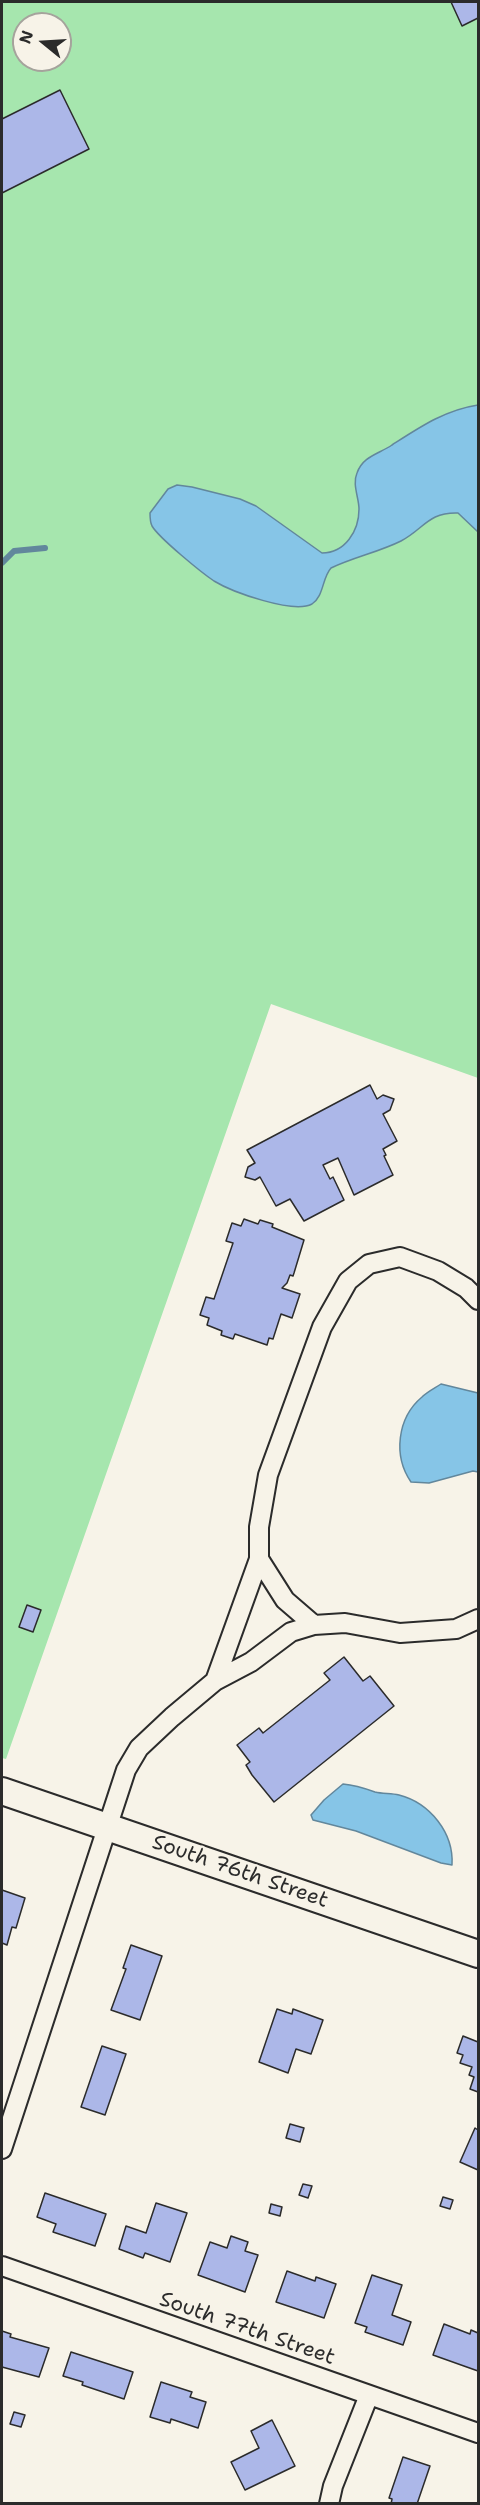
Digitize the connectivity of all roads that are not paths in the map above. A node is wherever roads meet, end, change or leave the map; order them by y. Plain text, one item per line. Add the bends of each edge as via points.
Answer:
1 (478, 1300) edge
2 (259, 1559) junction
3 (478, 1619) edge
4 (314, 1624) junction
5 (215, 1681) junction
6 (2, 1791) edge
7 (108, 1827) junction
8 (478, 1954) edge
9 (2, 2149) edge
10 (2, 2266) edge
11 (369, 2395) junction
12 (478, 2433) edge
13 (329, 2504) edge

1 - 2 street via 438,1271 400,1257 369,1264 348,1281 322,1327 268,1475 259,1527
2 - 4 street via 285,1600
2 - 5 street
3 - 4 street via 456,1629 400,1634 345,1623
4 - 5 street via 291,1632 251,1662
5 - 7 street via 133,1756
6 - 7 main road, South 76th Street
7 - 8 main road, South 76th Street
7 - 9 street
10 - 11 street, South 77th Street
11 - 12 street, South 77th Street
11 - 13 street

